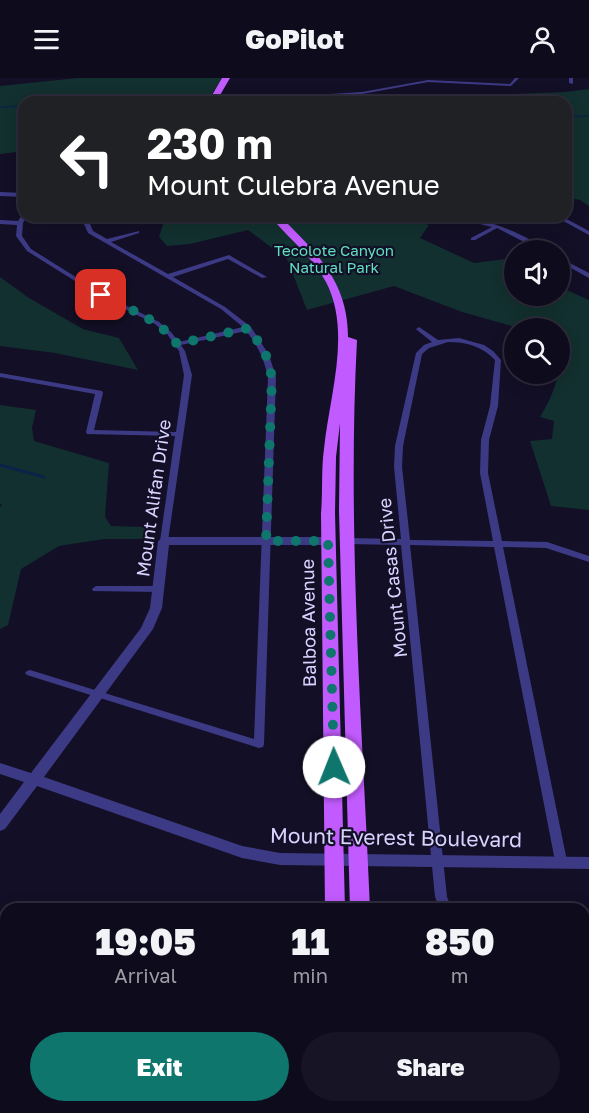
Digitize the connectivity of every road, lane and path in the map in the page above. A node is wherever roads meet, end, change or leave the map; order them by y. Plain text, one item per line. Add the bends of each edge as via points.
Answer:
1 (226, 78) edge
2 (517, 78) edge
3 (233, 81) edge
4 (466, 83) junction
5 (465, 90) dead end
6 (330, 94) dead end
7 (216, 96) edge
8 (222, 96) edge
9 (0, 194) edge
10 (18, 195) edge
11 (18, 220) edge
12 (0, 222) edge
13 (21, 222) edge
14 (88, 222) edge
15 (281, 222) edge
16 (291, 222) edge
17 (479, 222) edge
18 (568, 222) edge
19 (497, 226) junction
20 (137, 232) dead end
21 (589, 233) edge
22 (473, 239) dead end
23 (524, 240) edge
24 (107, 242) junction
25 (570, 266) edge
26 (168, 276) junction
27 (589, 276) edge
28 (264, 277) dead end
29 (249, 328) junction
30 (419, 329) dead end
31 (436, 342) junction
32 (177, 344) junction
33 (0, 375) edge
34 (180, 434) junction
35 (164, 541) junction
36 (266, 541) junction
37 (499, 542) junction
38 (404, 543) junction
39 (341, 547) junction
40 (589, 559) edge
41 (96, 589) dead end
42 (158, 589) junction
43 (30, 673) dead end
44 (99, 694) junction
45 (0, 768) edge
46 (34, 780) junction
47 (0, 825) edge
48 (438, 860) junction
49 (335, 861) junction
50 (358, 861) junction
51 (561, 861) junction
52 (589, 863) edge
53 (335, 903) edge
54 (360, 903) edge
55 (444, 903) edge

1 - 7 main road
2 - 4 street via 511,85
3 - 8 main road
4 - 5 street
4 - 6 street via 417,82 362,93
9 - 10 street
11 - 12 street
13 - 32 street, Mount Alifan Drive via 18,236 29,250 101,295 157,323
14 - 24 street via 90,232
15 - 39 main road via 316,258 342,312 328,513
16 - 39 main road, Balboa Avenue via 324,256 342,284 351,312
17 - 19 street
18 - 21 street
19 - 22 street
19 - 23 street
20 - 24 street
24 - 26 street
25 - 27 street
26 - 28 street via 229,257
26 - 29 street
29 - 32 street
29 - 36 street via 265,352 272,377
30 - 31 street
31 - 37 street via 474,344 498,360 494,406 483,455
31 - 38 street, Mount Casas Drive via 419,353 399,446
32 - 34 street, Mount Alifan Drive via 188,375
33 - 34 street via 99,393 90,432
34 - 35 street, Mount Alifan Drive
35 - 36 street
35 - 42 street, Mount Alifan Drive
36 - 39 street
36 - 44 street via 259,744
37 - 38 street
37 - 40 street via 548,545
37 - 51 street
38 - 39 street
38 - 48 street, Mount Casas Drive
39 - 49 main road, Balboa Avenue
39 - 50 main road, Balboa Avenue
41 - 42 street
42 - 44 street, Mount Alifan Drive via 156,608 147,629
43 - 44 street
44 - 46 street, Mount Alifan Drive
45 - 46 street, Mount Everest Boulevard
46 - 47 street, Mount Alifan Drive
46 - 49 street, Mount Everest Boulevard via 242,852 280,859
48 - 50 street, Mount Everest Boulevard
48 - 51 street, Mount Everest Boulevard
48 - 55 street, Mount Casas Drive
49 - 50 street, Mount Everest Boulevard
49 - 53 main road, Balboa Avenue
50 - 54 main road, Balboa Avenue
51 - 52 street, Mount Everest Boulevard

